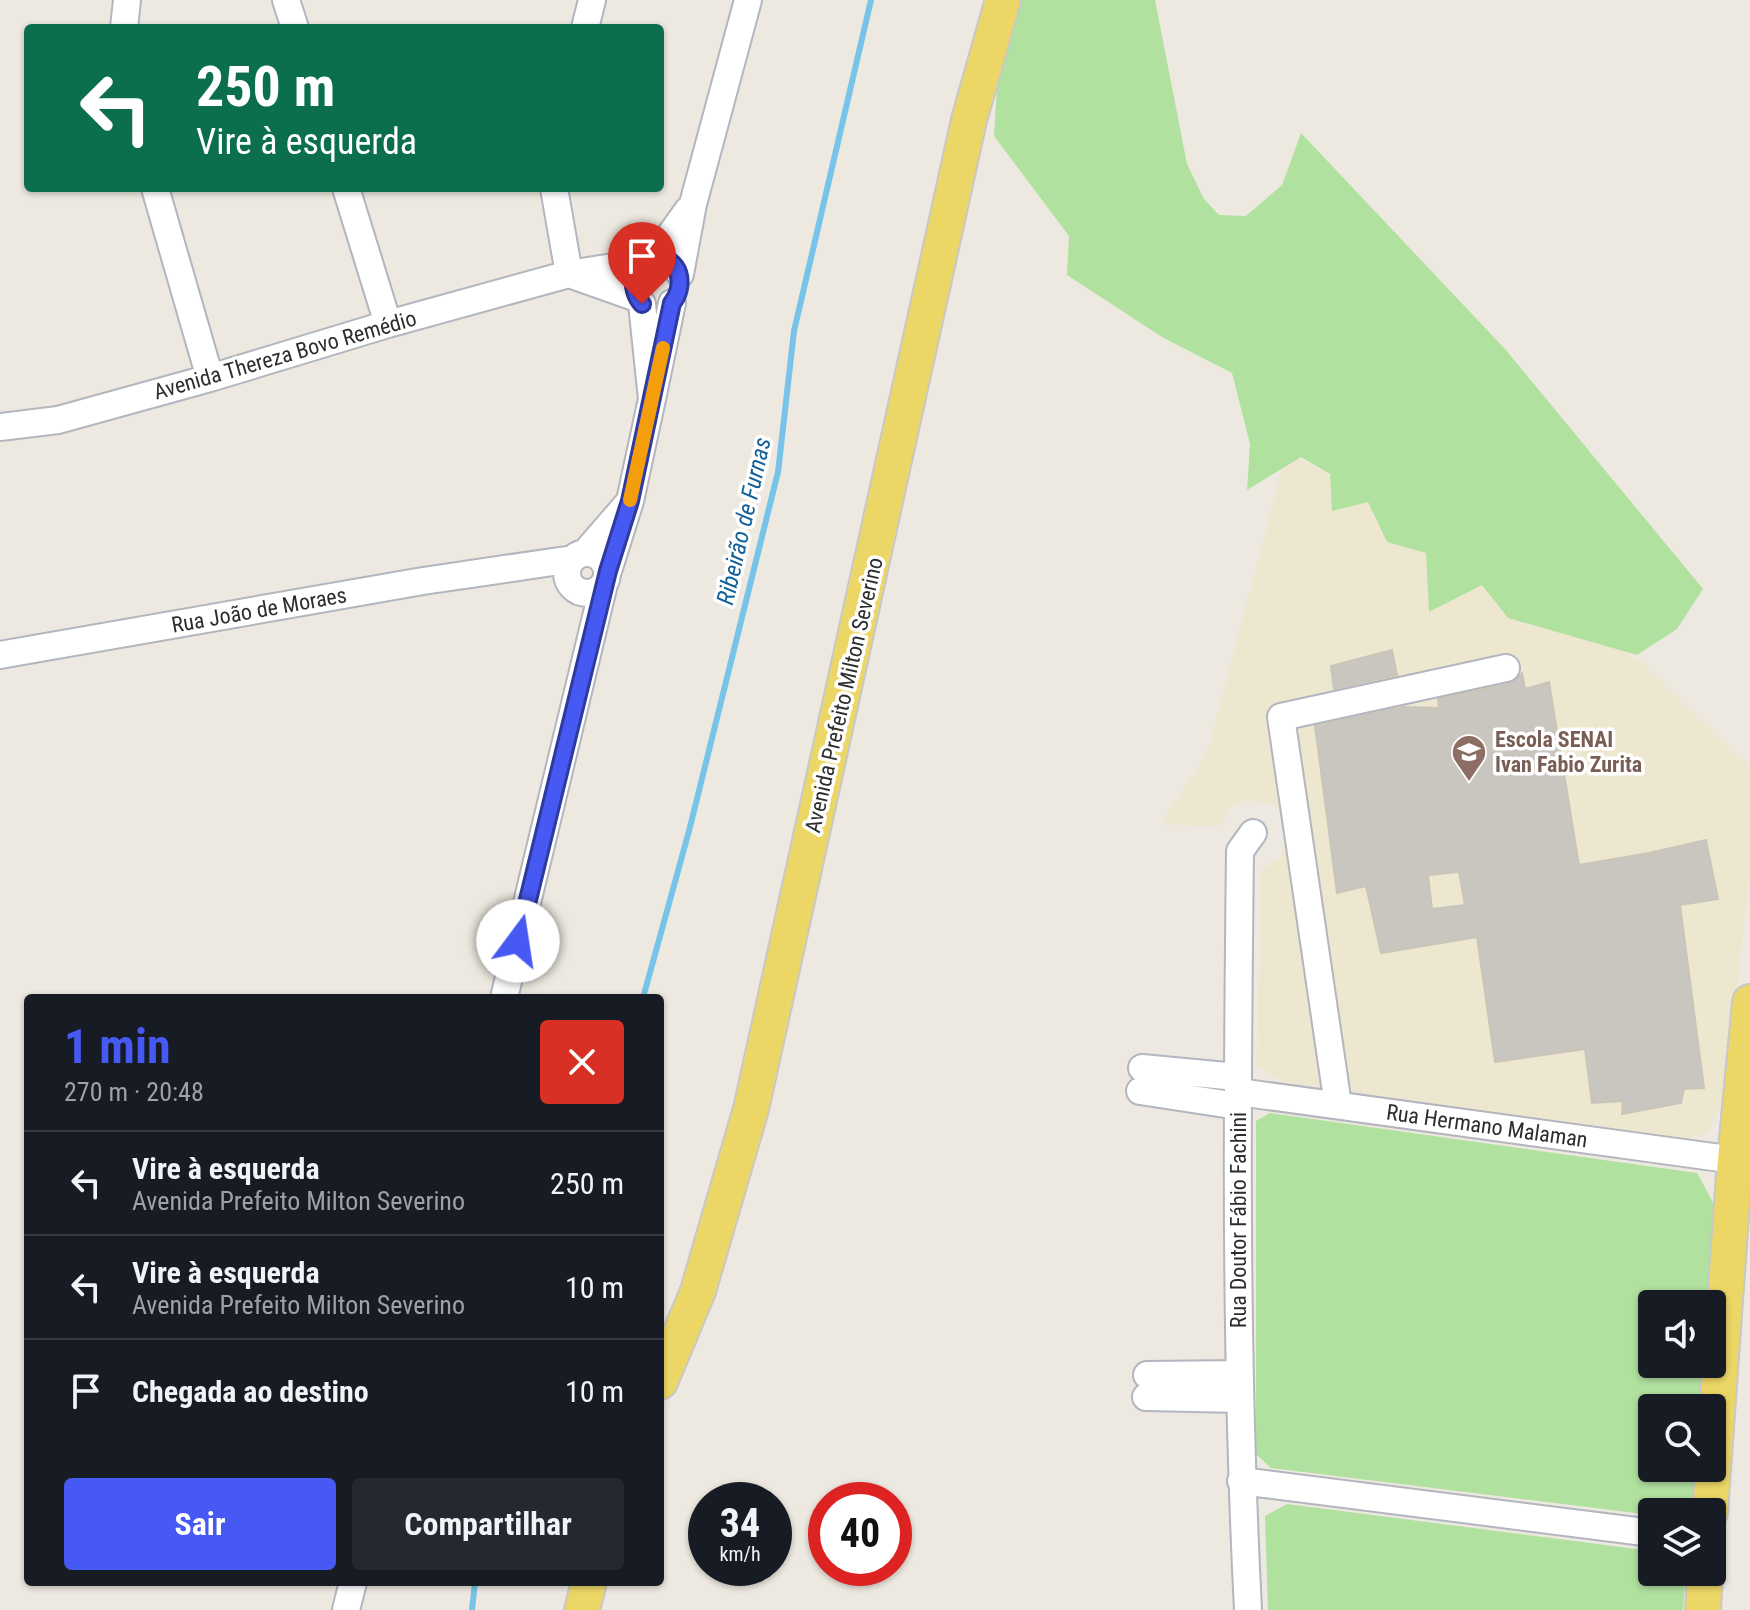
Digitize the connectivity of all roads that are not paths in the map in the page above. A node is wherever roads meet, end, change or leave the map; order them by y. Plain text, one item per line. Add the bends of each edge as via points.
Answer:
1 (127, 0) edge
2 (286, 0) edge
3 (592, 0) edge
4 (748, 0) edge
5 (1003, 0) edge
6 (124, 24) edge
7 (294, 24) edge
8 (586, 24) edge
9 (156, 192) edge
10 (347, 192) edge
11 (555, 192) edge
12 (693, 204) junction
13 (649, 261) junction
14 (569, 274) junction
15 (680, 274) junction
16 (639, 301) junction
17 (672, 303) junction
18 (388, 324) junction
19 (210, 378) junction
20 (652, 399) junction
21 (0, 427) edge
22 (630, 501) junction
23 (576, 571) junction
24 (606, 578) junction
25 (0, 655) edge
26 (588, 655) junction
27 (1506, 668) dead end
28 (1253, 833) dead end
29 (505, 994) edge
30 (1750, 1002) edge
31 (1141, 1080) dead end
32 (1238, 1092) junction
33 (1338, 1105) junction
34 (1735, 1160) junction
35 (664, 1372) edge
36 (1146, 1386) dead end
37 (1240, 1387) junction
38 (1241, 1481) junction
39 (1711, 1498) edge
40 (1638, 1531) edge
41 (352, 1586) edge
42 (588, 1586) edge
43 (1704, 1586) edge
44 (346, 1610) edge
45 (582, 1610) edge
46 (1248, 1610) edge
47 (1703, 1610) edge

1 - 6 street
2 - 7 street
3 - 8 street
4 - 12 street
5 - 35 main road, Avenida Prefeito Milton Severino via 969,120 751,1109 698,1291
9 - 19 street
10 - 18 street
11 - 14 street
12 - 13 street
12 - 15 street
13 - 14 street, Avenida Thereza Bovo Remédio
13 - 15 street via 669,262
13 - 16 street via 634,274 632,286
14 - 16 street
14 - 18 street, Avenida Thereza Bovo Remédio
15 - 17 street via 681,290
16 - 17 street via 657,309
16 - 20 street
17 - 20 street
18 - 19 street, Avenida Thereza Bovo Remédio
19 - 21 street, Avenida Thereza Bovo Remédio via 58,420
20 - 22 street
22 - 23 street
22 - 24 street
23 - 24 street via 587,594 600,589
23 - 24 street via 597,555 606,565
23 - 25 street, Rua João de Moraes via 518,567
23 - 26 street
24 - 26 street
26 - 29 street
27 - 33 street via 1281,717
28 - 32 street, Rua Doutor Fábio Fachini via 1240,851
30 - 34 main road
31 - 32 street, Rua Hermano Malaman
32 - 33 street, Rua Hermano Malaman
32 - 37 street, Rua Doutor Fábio Fachini
33 - 34 street, Rua Hermano Malaman
34 - 39 main road
36 - 37 street
37 - 38 street, Rua Doutor Fábio Fachini
38 - 40 street
38 - 46 street, Rua Doutor Fábio Fachini
41 - 44 street
42 - 45 main road
43 - 47 main road

